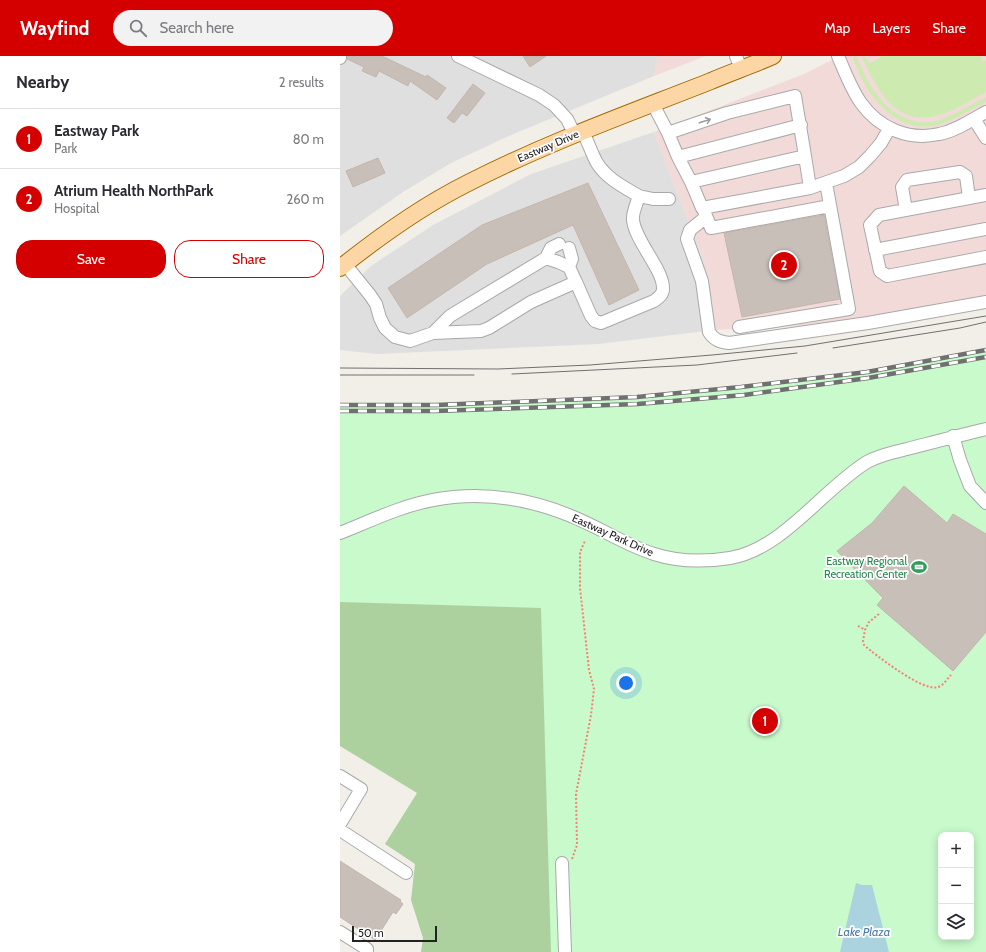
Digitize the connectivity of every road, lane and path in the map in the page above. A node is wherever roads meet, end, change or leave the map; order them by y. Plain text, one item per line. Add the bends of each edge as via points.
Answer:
1 (458, 56) edge
2 (773, 56) edge
3 (838, 56) edge
4 (739, 62) edge
5 (653, 104) junction
6 (986, 112) edge
7 (974, 119) junction
8 (800, 125) junction
9 (889, 129) junction
10 (579, 133) junction
11 (668, 133) junction
12 (986, 138) edge
13 (805, 156) junction
14 (678, 157) junction
15 (691, 182) junction
16 (826, 183) junction
17 (810, 188) junction
18 (986, 195) edge
19 (639, 196) junction
20 (969, 198) junction
21 (669, 199) dead end
22 (830, 206) junction
23 (906, 210) junction
24 (704, 213) junction
25 (986, 229) edge
26 (876, 250) junction
27 (986, 257) edge
28 (546, 258) junction
29 (343, 266) edge
30 (569, 267) junction
31 (576, 282) junction
32 (986, 302) edge
33 (739, 327) dead end
34 (433, 333) junction
35 (986, 429) edge
36 (953, 436) junction
37 (986, 504) edge
38 (340, 533) edge
39 (585, 541) dead end
40 (879, 614) dead end
41 (858, 626) dead end
42 (865, 630) junction
43 (951, 675) dead end
44 (340, 776) edge
45 (340, 824) edge
46 (340, 830) edge
47 (562, 864) joint
48 (406, 873) dead end
49 (340, 932) edge
50 (368, 952) edge
51 (564, 952) edge

1 - 10 street via 539,95 554,105
2 - 4 main road, Eastway Drive
3 - 9 street via 860,103 874,119
4 - 5 main road, Eastway Drive
5 - 10 main road, Eastway Drive
5 - 11 street
6 - 7 street
7 - 9 street via 953,130 922,137
7 - 12 street
11 -> 8 street via 795,96
8 - 13 street
8 - 14 street
9 - 16 street via 859,167
10 - 19 street via 605,172
10 - 29 main road, Eastway Drive via 492,171 446,195 409,217
11 - 14 street
13 - 15 street
13 - 17 street
14 - 15 street
15 - 24 street
16 - 17 street
16 - 22 street
17 - 24 street
18 - 20 street
19 - 21 street
19 - 31 street via 633,220 661,278 663,290 660,296 654,302 601,323 591,316
20 - 23 street
20 - 23 street via 966,176 960,172 907,180 902,187
22 - 24 street via 711,228
22 - 33 street via 849,309
23 - 26 street via 879,215 870,224
24 - 32 street via 690,230 687,239 702,281 709,332 720,342 729,343 868,323
25 - 26 street
26 - 27 street via 880,271 886,276
28 - 30 street
28 - 30 street via 551,248 564,246 572,259
28 - 34 street via 450,316
29 - 34 street via 370,294 385,328 395,337 410,341
30 - 31 street
31 - 34 street via 531,302 481,331
35 - 36 street, Eastway Park Drive
36 - 37 street via 970,486
36 - 38 street, Eastway Park Drive via 883,455 868,462 774,539 733,558 695,561 653,554 584,521 547,507 529,501 488,497 469,496 432,500 400,509
39 - 47 path via 580,552 580,588 589,670 594,689 576,794 577,845 571,860
40 - 42 path via 869,622
41 - 42 path
42 - 43 path via 864,641 867,647 921,685 938,687
44 - 45 street via 361,789
46 - 48 street
47 - 51 street
49 - 50 street

